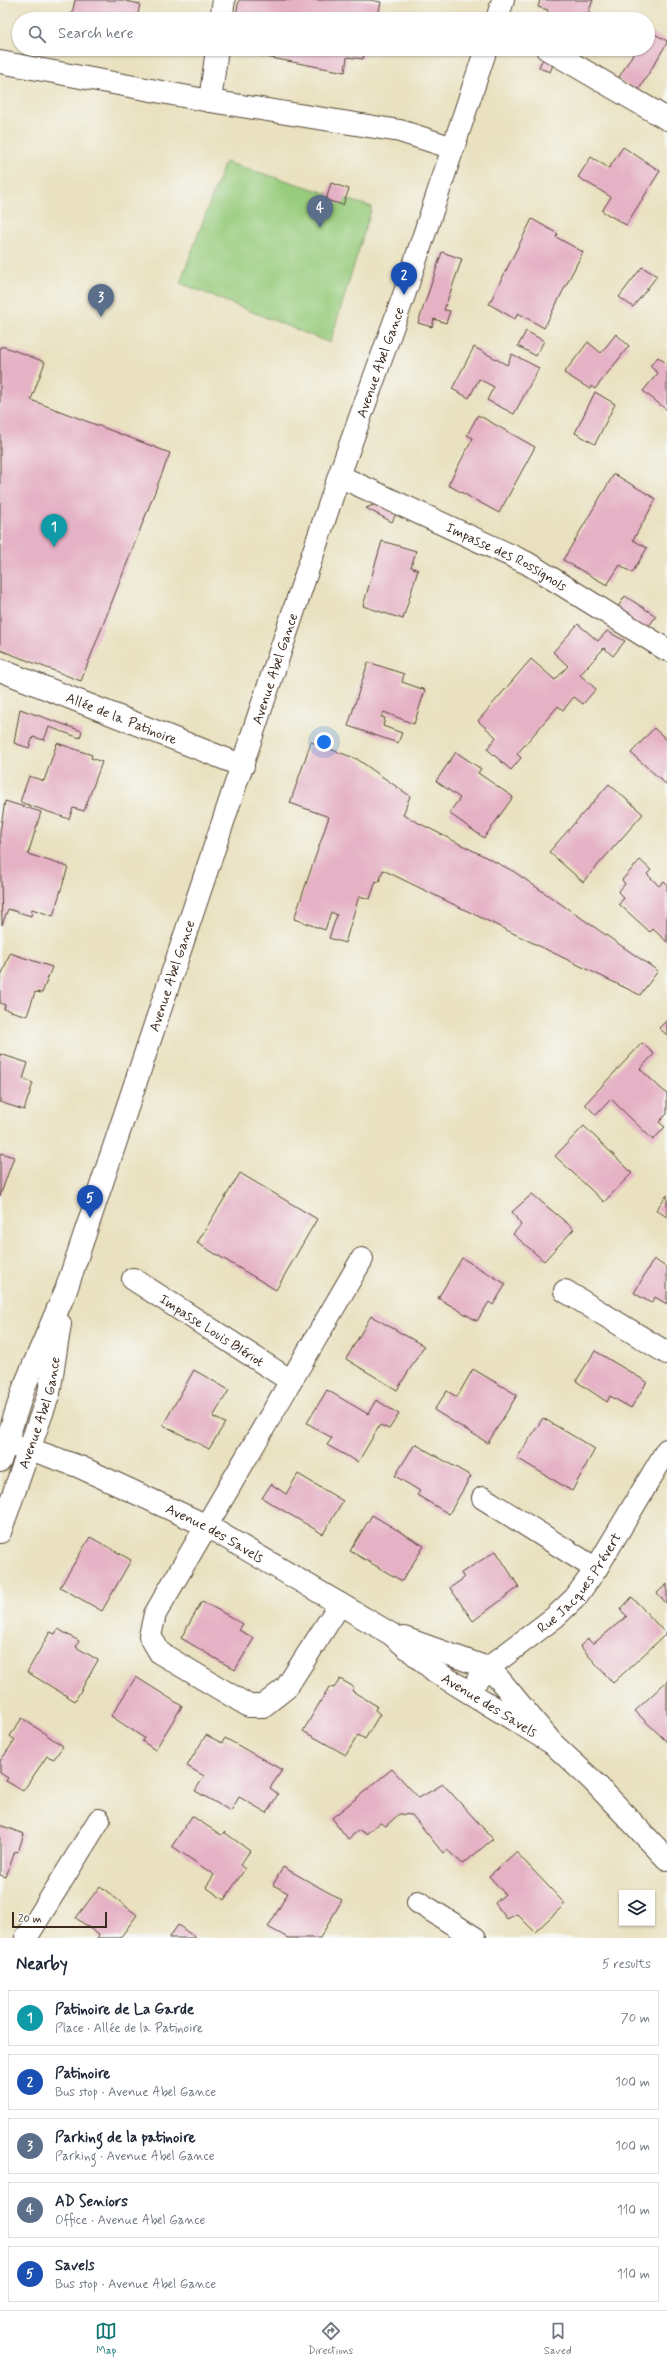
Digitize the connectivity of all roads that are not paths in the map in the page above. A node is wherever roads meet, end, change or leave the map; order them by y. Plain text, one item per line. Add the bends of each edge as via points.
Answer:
1 (224, 0) edge
2 (503, 0) edge
3 (222, 12) edge
4 (499, 12) edge
5 (216, 56) edge
6 (484, 56) edge
7 (559, 56) edge
8 (0, 62) edge
9 (210, 101) junction
10 (667, 119) edge
11 (453, 148) junction
12 (339, 476) junction
13 (667, 650) edge
14 (0, 670) edge
15 (243, 766) junction
16 (362, 1259) dead end
17 (133, 1279) dead end
18 (66, 1290) junction
19 (565, 1291) dead end
20 (667, 1353) edge
21 (291, 1381) junction
22 (2, 1449) edge
23 (29, 1450) junction
24 (667, 1450) edge
25 (483, 1498) dead end
26 (207, 1526) junction
27 (0, 1532) edge
28 (596, 1569) junction
29 (340, 1604) junction
30 (391, 1634) junction
31 (488, 1668) junction
32 (466, 1692) junction
33 (552, 1743) junction
34 (98, 1820) dead end
35 (667, 1859) edge
36 (418, 1902) dead end
37 (26, 1938) edge
38 (475, 1938) edge

1 - 3 street
2 - 4 street
5 - 9 street
6 - 11 street, Avenue Abel Gance
7 - 10 street
8 - 9 street
9 - 11 street via 400,131
11 - 12 street, Avenue Abel Gance
12 - 13 street, Impasse des Rossignols via 527,563
12 - 15 street, Avenue Abel Gance
14 - 15 street, Allée de la Patinoire
15 - 18 street, Avenue Abel Gance
16 - 21 street
17 - 21 street, Impasse Louis Blériot
18 - 22 street, Avenue Abel Gance via 25,1386
18 - 23 street, Avenue Abel Gance via 49,1393
19 - 20 street
21 - 26 street
22 - 23 street, Avenue des Savels
23 - 26 street, Avenue des Savels via 80,1466
23 - 27 street, Avenue Abel Gance
24 - 28 street, Rue Jacques Prévert
25 - 28 street
26 - 29 street, Avenue des Savels
26 - 29 street via 155,1614 150,1636 160,1653 249,1706 263,1706 286,1688
28 - 31 street, Rue Jacques Prévert via 575,1598 556,1617
29 - 30 street, Avenue des Savels
30 - 31 street, Avenue des Savels
30 - 32 street, Avenue des Savels via 436,1672
31 - 32 street, Rue Jacques Prévert
31 - 33 street, Avenue des Savels
32 - 33 street, Avenue des Savels
33 - 35 street, Avenue des Savels via 592,1780
34 - 37 street
36 - 38 street

